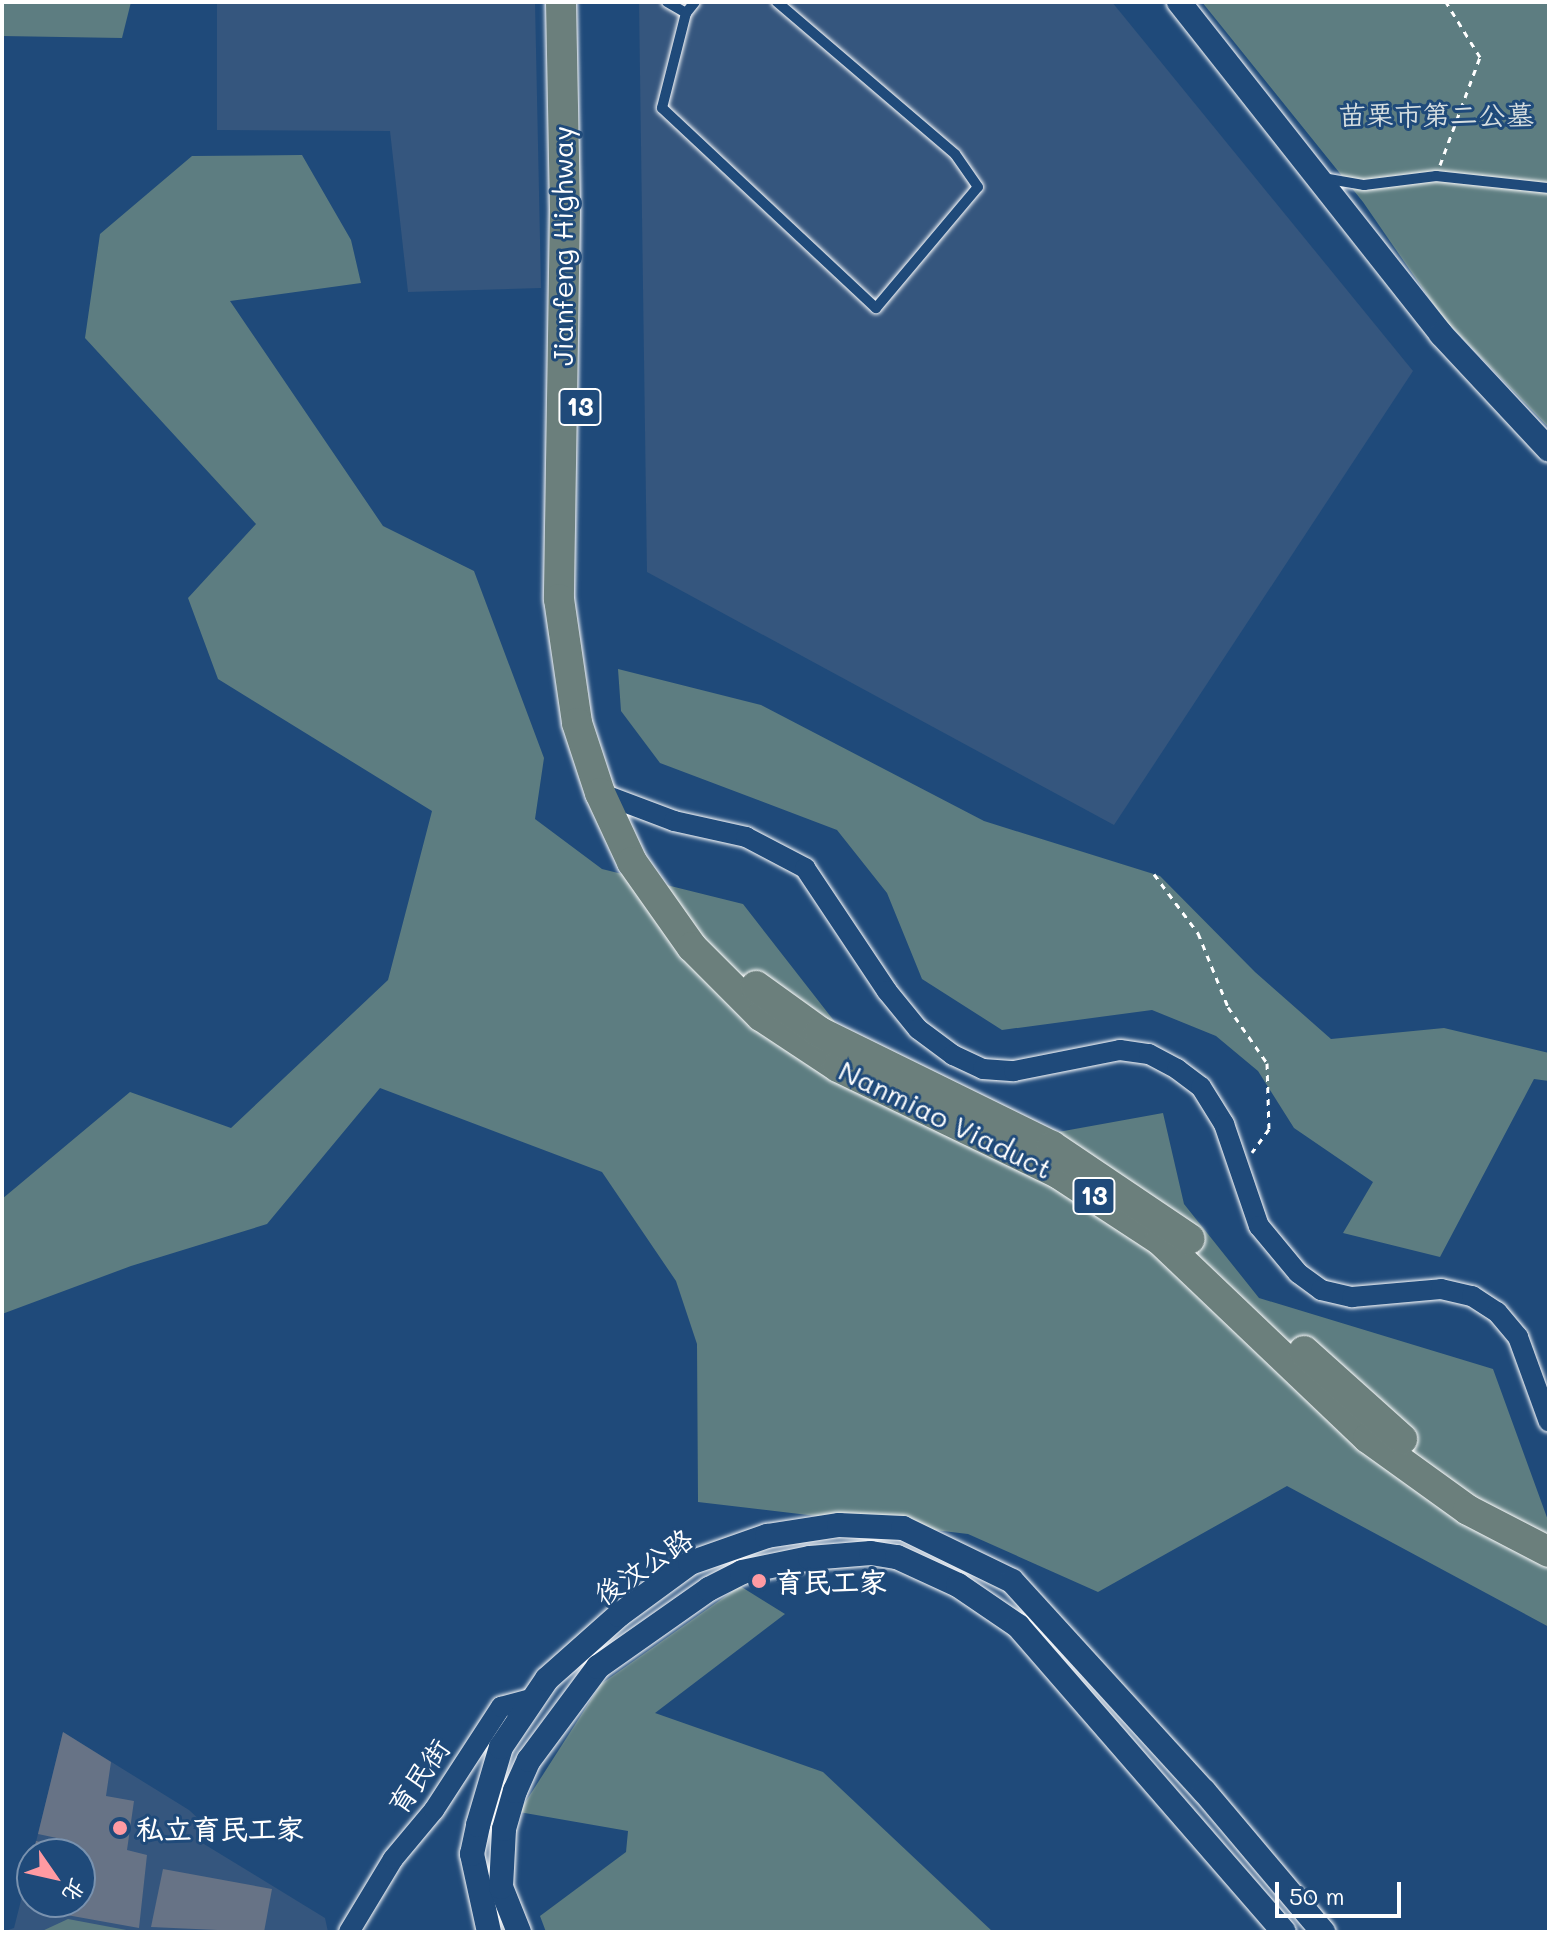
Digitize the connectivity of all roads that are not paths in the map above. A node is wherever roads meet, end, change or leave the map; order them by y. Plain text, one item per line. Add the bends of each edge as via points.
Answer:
1 (561, 2) edge
2 (576, 2) edge
3 (667, 2) edge
4 (695, 2) edge
5 (777, 2) edge
6 (1179, 2) edge
7 (686, 13) junction
8 (1317, 177) junction
9 (1549, 188) edge
10 (1549, 450) edge
11 (612, 798) junction
12 (640, 857) junction
13 (1549, 1422) edge
14 (1549, 1531) edge
15 (1549, 1552) edge
16 (531, 1699) junction
17 (559, 1714) junction
18 (349, 1932) edge
19 (489, 1932) edge
20 (519, 1932) edge
21 (1284, 1932) edge
22 (1323, 1932) edge

1 - 11 main road, Jianfeng Highway / 13 via 565,209 559,599 568,684
2 - 11 main road, Jianfeng Highway / 13 via 582,319 575,601 587,689
3 - 7 lane
4 - 7 lane
5 - 7 lane via 955,154 978,187 876,308 662,108
6 - 8 street
8 - 9 lane via 1364,185 1436,176
8 - 10 street via 1441,334
11 - 12 main road, Jianfeng Highway / 13
11 - 13 street via 746,837 805,868 887,991 918,1029 953,1055 983,1069 1014,1071 1120,1050 1149,1054 1177,1069 1201,1087 1224,1124 1259,1226 1276,1252 1321,1290 1352,1297 1441,1289 1472,1296 1497,1312 1518,1337
12 - 14 main road, Nanmiao Viaduct / 13 via 703,934 767,995 820,1032 1052,1146 1152,1208 1201,1247 1390,1430 1491,1501
12 - 15 main road, Nanmiao Viaduct / 13 via 692,947 761,1016 851,1074 1059,1174 1160,1240 1368,1438 1468,1510
16 - 17 street
16 - 18 street, 育民街 via 501,1707 434,1810 393,1859
16 - 19 street, 後汶公路 via 501,1747 475,1840 479,1898
16 - 22 street, 後汶公路 via 619,1615 690,1563 767,1536 839,1525 903,1528 1012,1581 1204,1791
17 - 20 street, 後汶公路 via 529,1760 504,1829 501,1887
17 - 21 street, 後汶公路 via 598,1667 742,1572 810,1558 871,1553 897,1557 958,1585 1018,1626

